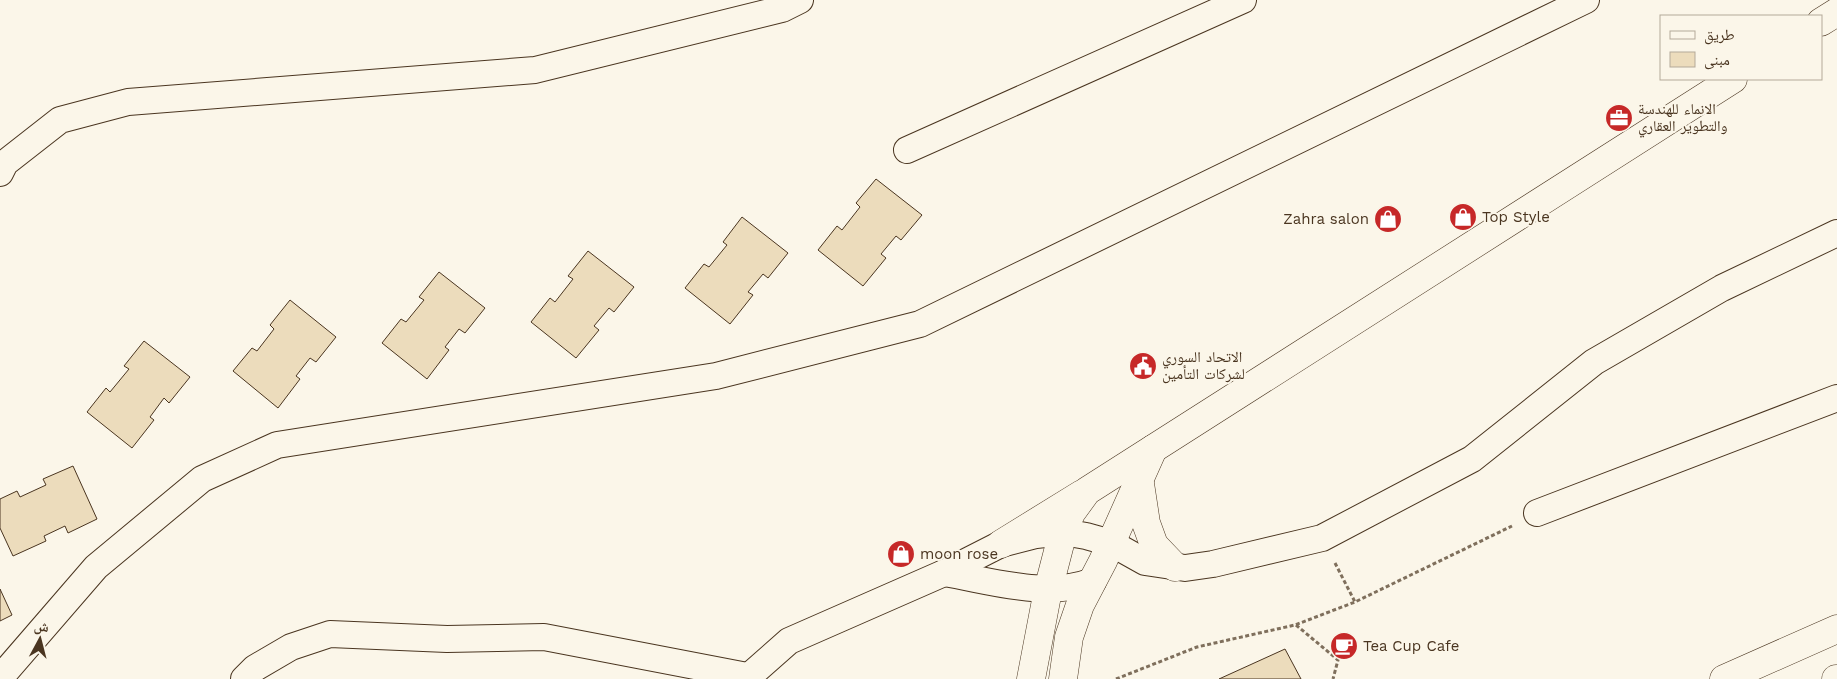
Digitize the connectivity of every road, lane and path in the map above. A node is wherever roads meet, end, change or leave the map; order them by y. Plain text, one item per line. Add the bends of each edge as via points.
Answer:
1 (800, 0) edge
2 (1243, 0) edge
3 (1586, 0) edge
4 (1837, 12) edge
5 (1822, 21) edge
6 (1731, 80) edge
7 (907, 150) dead end
8 (0, 173) edge
9 (1837, 232) edge
10 (1837, 398) edge
11 (1152, 450) junction
12 (1139, 476) junction
13 (1087, 490) junction
14 (1537, 513) joint
15 (1063, 532) junction
16 (1322, 538) junction
17 (1001, 544) junction
18 (1110, 544) junction
19 (1176, 567) junction
20 (944, 573) junction
21 (1093, 581) junction
22 (1048, 590) junction
23 (1354, 602) junction
24 (1295, 625) junction
25 (1837, 629) edge
26 (0, 678) edge
27 (747, 678) edge
28 (244, 679) edge
29 (1031, 679) edge
30 (1063, 679) edge
31 (1116, 679) edge
32 (1333, 679) edge
33 (1724, 679) edge

1 - 8 street via 782,9 535,70 128,102 60,120 5,163
2 - 7 street
3 - 26 street via 920,324 716,376 277,446 202,479 96,567
4 - 5 street
6 - 11 street
9 - 16 street via 1722,288 1594,362 1472,459
10 - 14 street
11 - 12 street
11 - 13 street
12 - 18 street
12 - 19 street via 1141,500 1154,545
13 - 15 street
13 - 17 street
14 - 23 path
15 - 17 street
15 - 18 street
15 - 22 street
16 - 19 street via 1213,564
16 - 23 path
17 - 20 street
18 - 19 street via 1145,562
18 - 21 street
20 - 22 street
20 - 27 street via 789,641
21 - 22 street
21 - 30 street via 1080,604 1069,637
22 - 29 street
23 - 24 path
24 - 31 path via 1196,647
24 - 32 path via 1338,660
25 - 33 street
27 - 28 street via 544,637 447,639 330,634 291,647 255,668

